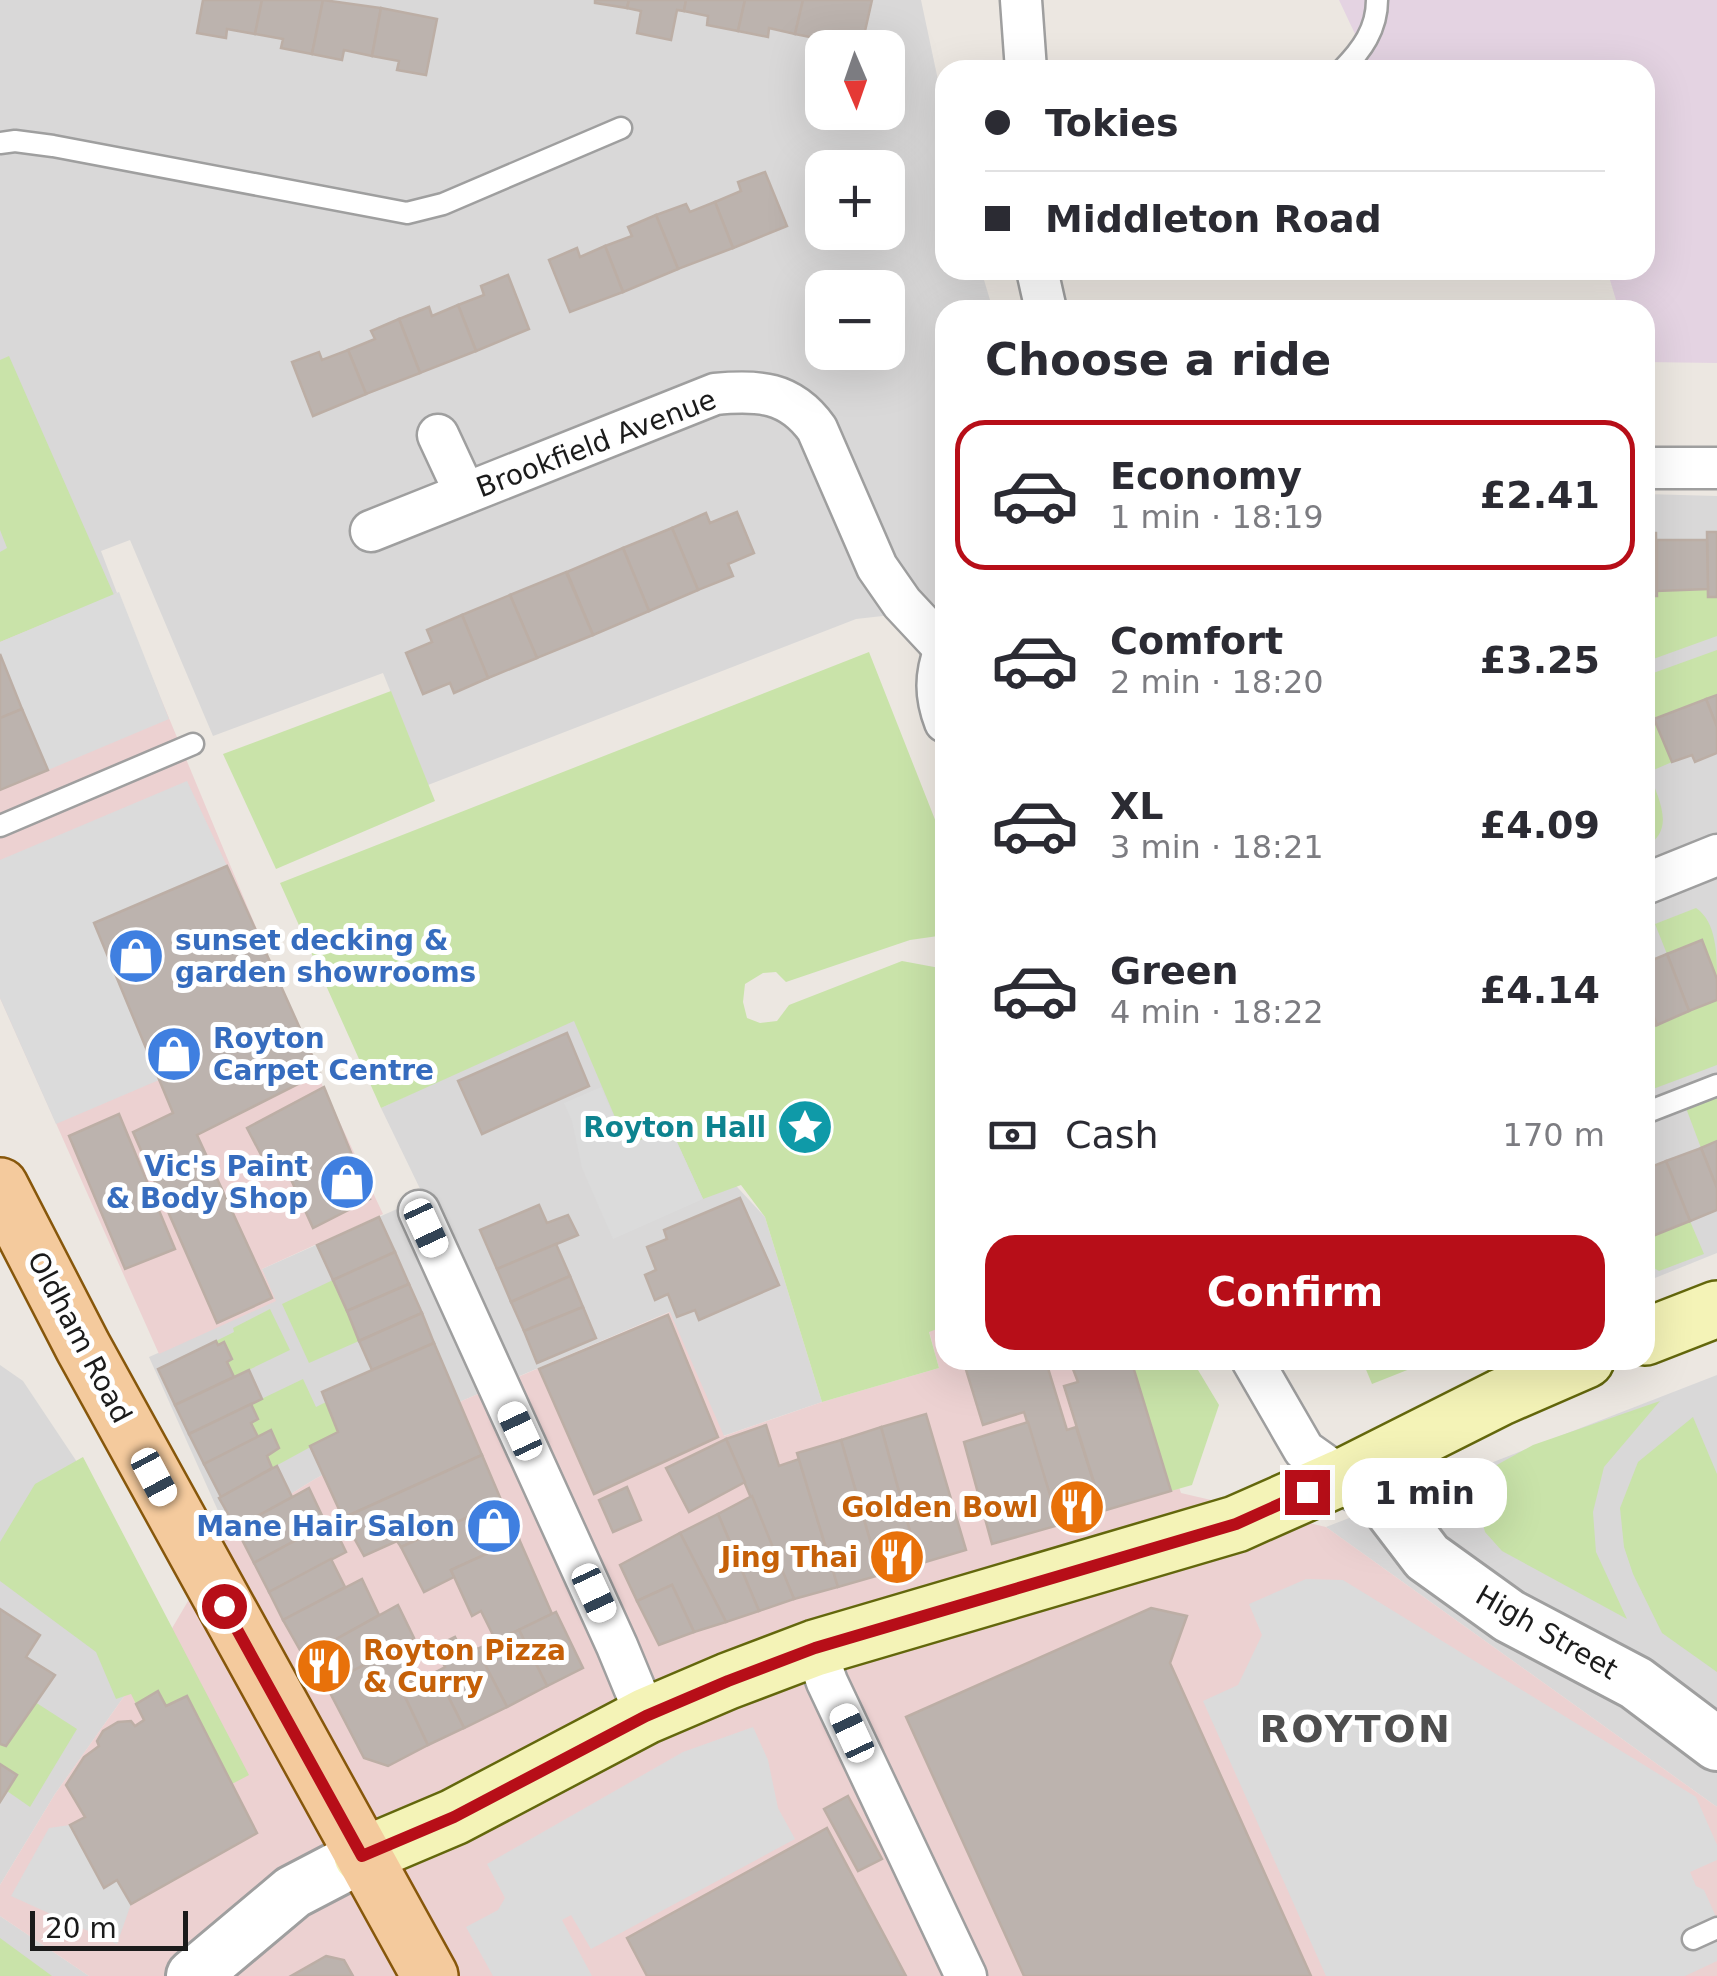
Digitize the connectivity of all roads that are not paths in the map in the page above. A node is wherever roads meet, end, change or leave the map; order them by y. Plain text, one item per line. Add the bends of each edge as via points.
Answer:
1 (1021, 0) edge
2 (1377, 0) edge
3 (1025, 60) edge
4 (1350, 60) edge
5 (621, 128) dead end
6 (0, 143) edge
7 (438, 435) dead end
8 (1655, 468) edge
9 (1717, 468) edge
10 (465, 494) junction
11 (371, 531) dead end
12 (935, 638) edge
13 (194, 744) dead end
14 (0, 826) edge
15 (1717, 855) edge
16 (1655, 880) edge
17 (1717, 1084) edge
18 (1655, 1108) edge
19 (0, 1186) edge
20 (419, 1211) dead end
21 (1717, 1309) edge
22 (1655, 1333) edge
23 (1258, 1370) edge
24 (1563, 1370) edge
25 (1342, 1476) junction
26 (815, 1648) junction
27 (646, 1716) junction
28 (1716, 1743) edge
29 (362, 1856) junction
30 (1717, 1928) edge
31 (1693, 1939) dead end
32 (193, 1976) edge
33 (430, 1976) edge
34 (966, 1976) edge

1 - 3 street
2 - 4 lane via 1370,33
5 - 6 lane via 407,214 53,146
7 - 10 street, Brookfield Avenue
8 - 9 street
10 - 11 street, Brookfield Avenue
10 - 12 street, Brookfield Avenue via 715,394 754,390 781,398 804,410 817,429 877,568
13 - 14 lane
15 - 16 street
17 - 18 lane
19 - 29 main road, Oldham Road
20 - 27 street
21 - 22 main road
23 - 25 street via 1304,1450
24 - 25 main road
25 - 26 main road via 1236,1524
25 - 28 street, High Street via 1382,1498 1428,1557 1496,1606 1636,1683
26 - 27 main road
26 - 34 street
27 - 29 main road via 454,1817
29 - 32 street via 293,1892
29 - 33 main road, Oldham Road
30 - 31 lane

